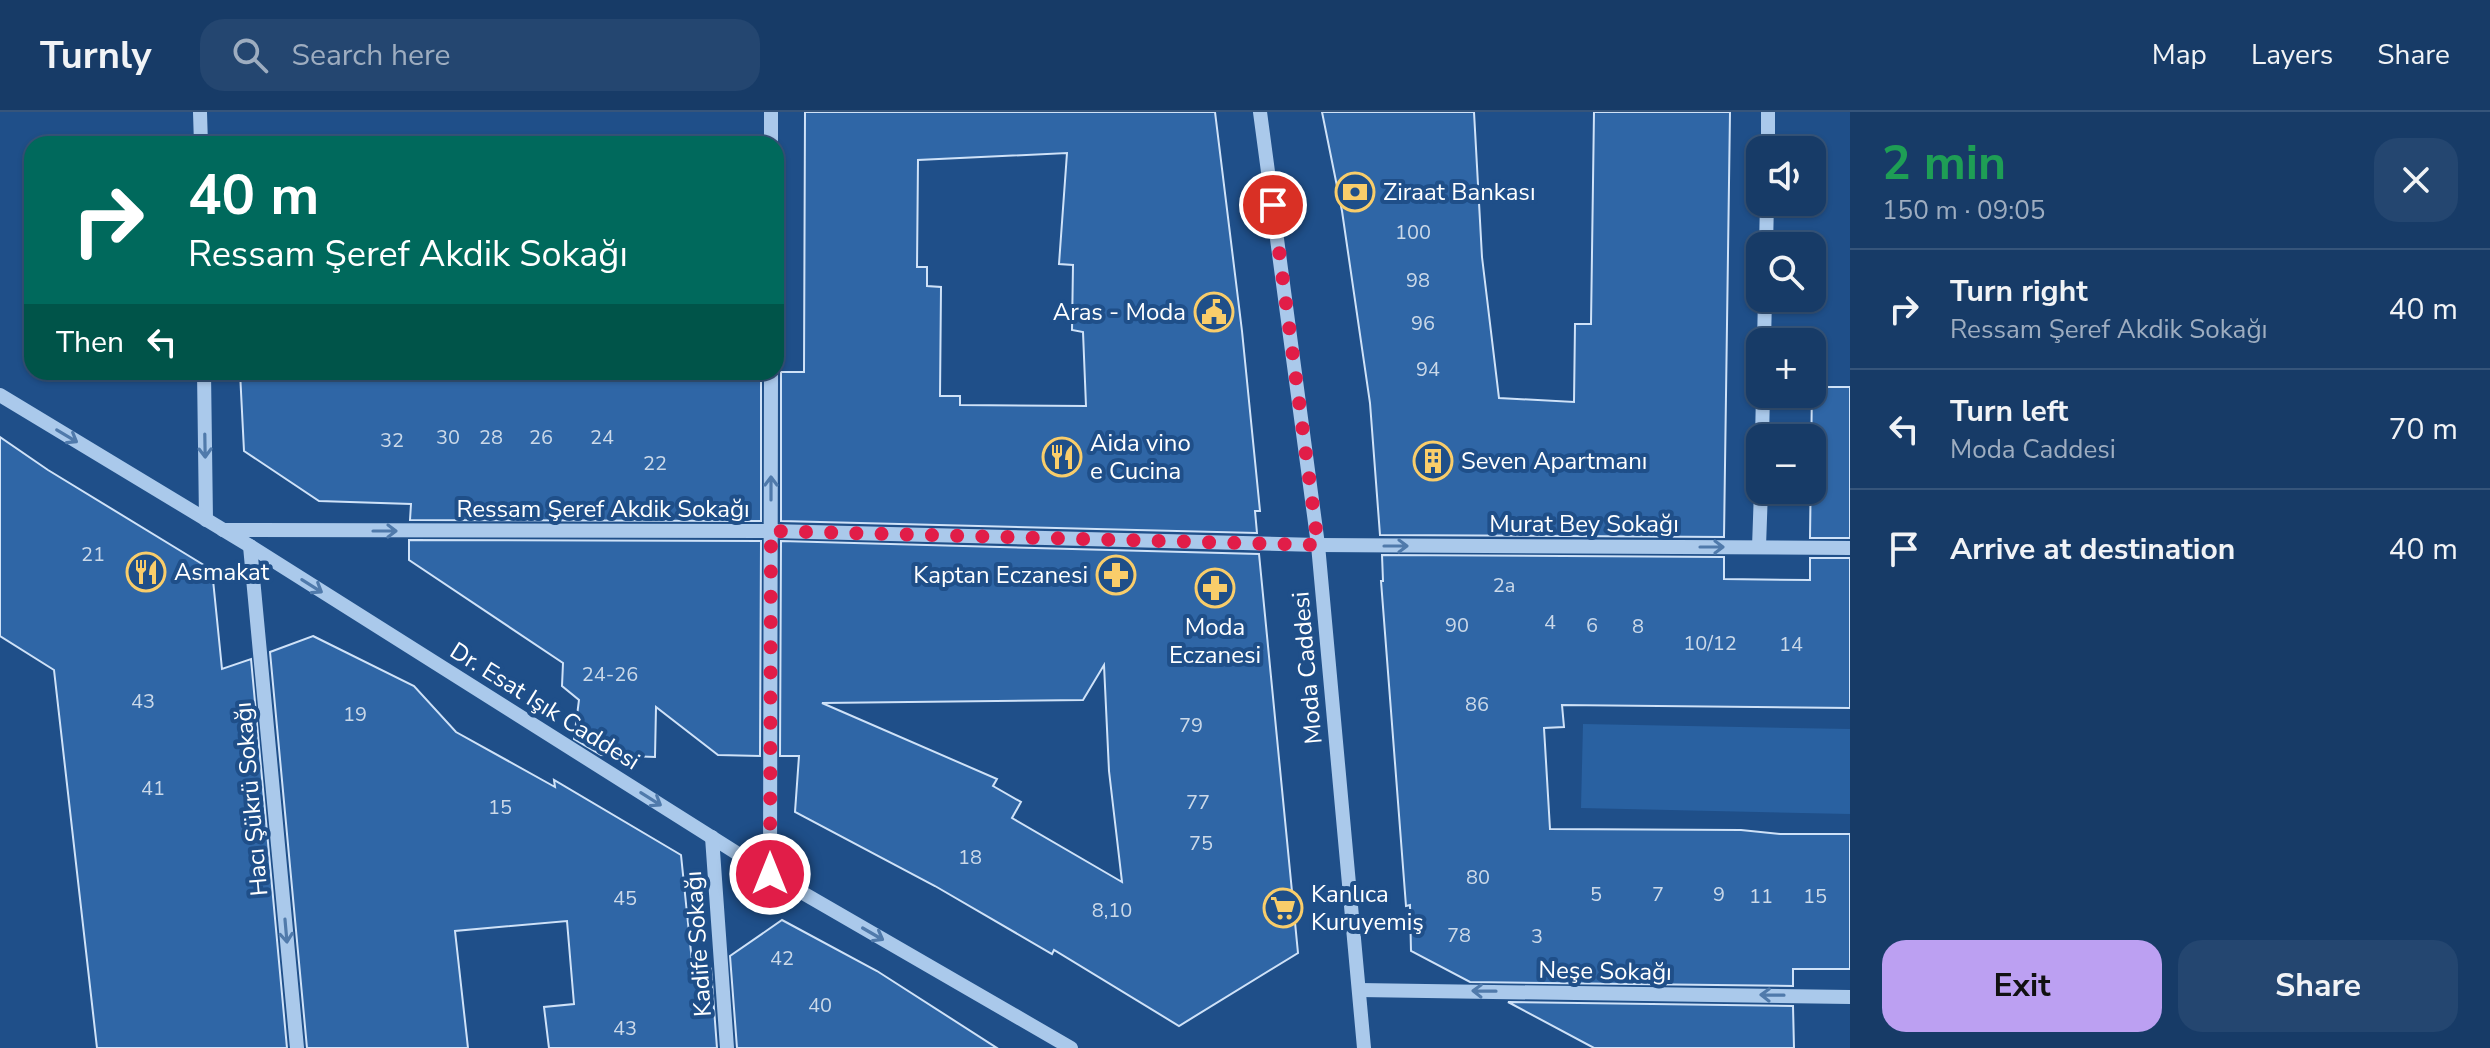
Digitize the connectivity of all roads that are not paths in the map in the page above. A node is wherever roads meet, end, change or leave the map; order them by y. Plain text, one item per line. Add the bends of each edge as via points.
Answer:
1 (200, 112) edge
2 (771, 112) edge
3 (1260, 112) edge
4 (1768, 112) edge
5 (201, 136) edge
6 (771, 136) edge
7 (1768, 136) edge
8 (204, 380) edge
9 (771, 380) edge
10 (0, 395) edge
11 (1761, 504) edge
12 (206, 520) junction
13 (223, 530) junction
14 (771, 531) junction
15 (1318, 545) junction
16 (250, 546) junction
17 (1759, 547) junction
18 (1850, 548) edge
19 (712, 837) junction
20 (770, 874) junction
21 (1359, 990) junction
22 (1850, 997) edge
23 (297, 1048) edge
24 (727, 1048) edge
25 (1071, 1048) edge
26 (1362, 1048) edge

1 - 5 street
2 - 6 street
3 - 15 street, Moda Caddesi
4 - 7 street
8 -> 12 street
14 -> 9 street
10 -> 12 street, Dr. Esat Işık Caddesi
11 - 17 street
12 - 13 street, Dr. Esat Işık Caddesi
13 -> 14 street, Ressam Şeref Akdik Sokağı
13 - 16 street, Dr. Esat Işık Caddesi
14 - 15 street, Ressam Şeref Akdik Sokağı
14 - 20 street
15 -> 17 street, Murat Bey Sokağı
15 - 21 street, Moda Caddesi
16 -> 19 street, Dr. Esat Işık Caddesi
16 -> 23 street, Hacı Şükrü Sokağı
17 - 18 street, Murat Bey Sokağı
19 - 20 street, Dr. Esat Işık Caddesi
19 - 24 street, Kadife Sokağı
20 -> 25 street, Dr. Esat Işık Caddesi
22 -> 21 street, Neşe Sokağı
21 - 26 street, Moda Caddesi

